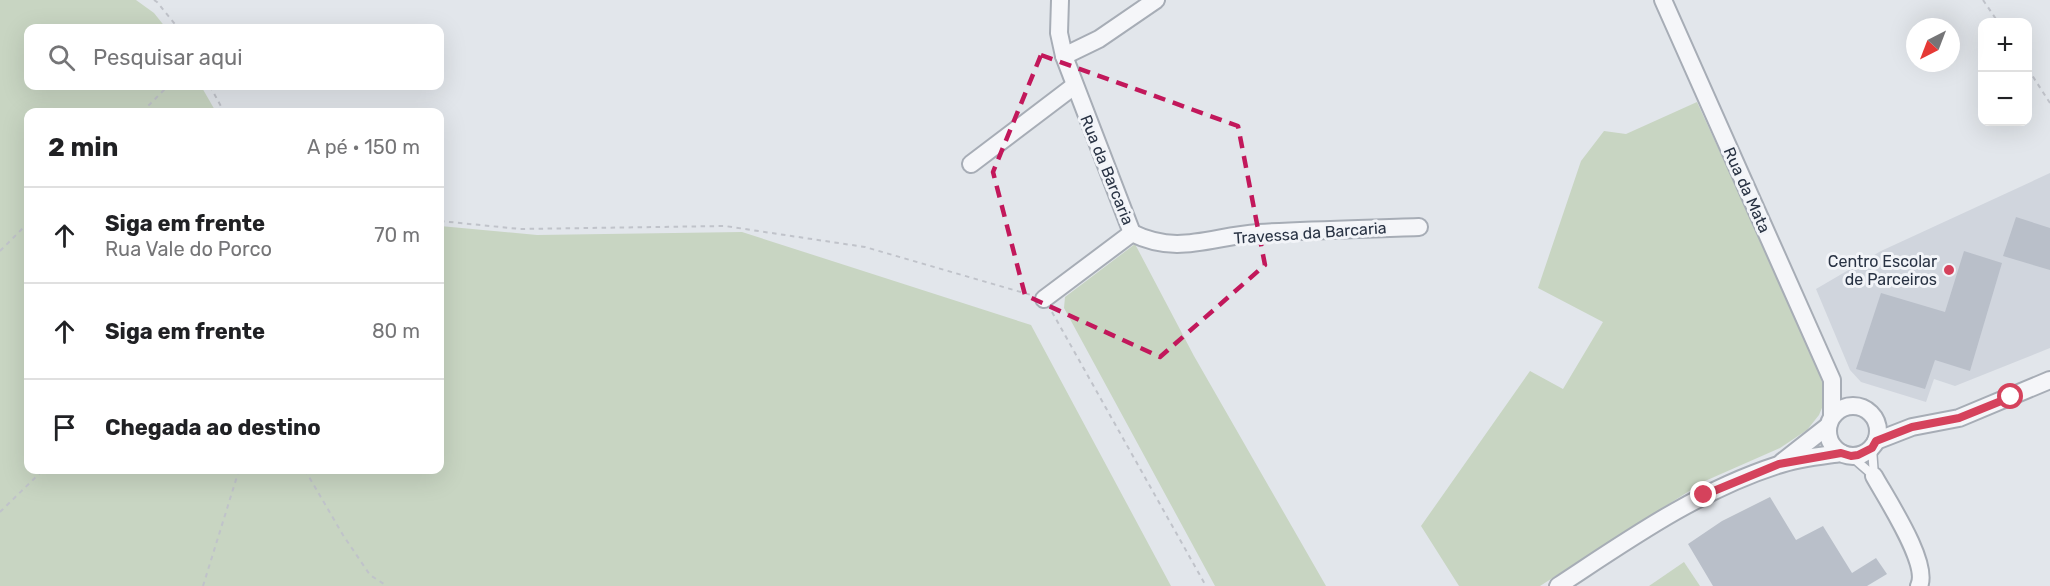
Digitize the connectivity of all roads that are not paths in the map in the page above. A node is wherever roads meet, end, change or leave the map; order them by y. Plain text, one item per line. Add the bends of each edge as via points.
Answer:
1 (1060, 0) edge
2 (1156, 0) edge
3 (1663, 0) edge
4 (1064, 56) junction
5 (1074, 86) junction
6 (971, 164) dead end
7 (1419, 227) dead end
8 (1132, 233) junction
9 (1044, 299) road end
10 (1832, 380) junction
11 (2050, 380) edge
12 (1869, 412) junction
13 (1830, 421) junction
14 (1912, 427) junction
15 (1874, 445) junction
16 (1846, 454) junction
17 (1779, 464) junction
18 (1874, 476) junction
19 (1558, 586) edge
20 (1919, 586) edge

1 - 4 street, Rua da Barcaria via 1059,33
2 - 4 street via 1099,39
3 - 10 street, Rua da Mata
4 - 5 street, Rua da Barcaria
5 - 6 street
5 - 8 street, Rua da Barcaria
7 - 8 street, Travessa da Barcaria via 1255,233 1179,245 1147,240
8 - 9 street, Rua da Barcaria
10 - 12 street, Rua da Mata
10 - 13 street, Rua da Mata
11 - 14 street via 1959,418
12 - 13 street via 1857,406 1843,407
12 - 14 street
12 - 15 street via 1878,425
13 - 16 street via 1830,441
13 - 17 street
14 - 15 street
15 - 16 street via 1858,455
15 - 18 lane
16 - 17 street
16 - 18 lane
17 - 19 street via 1681,507
18 - 20 street via 1913,548 1921,568

